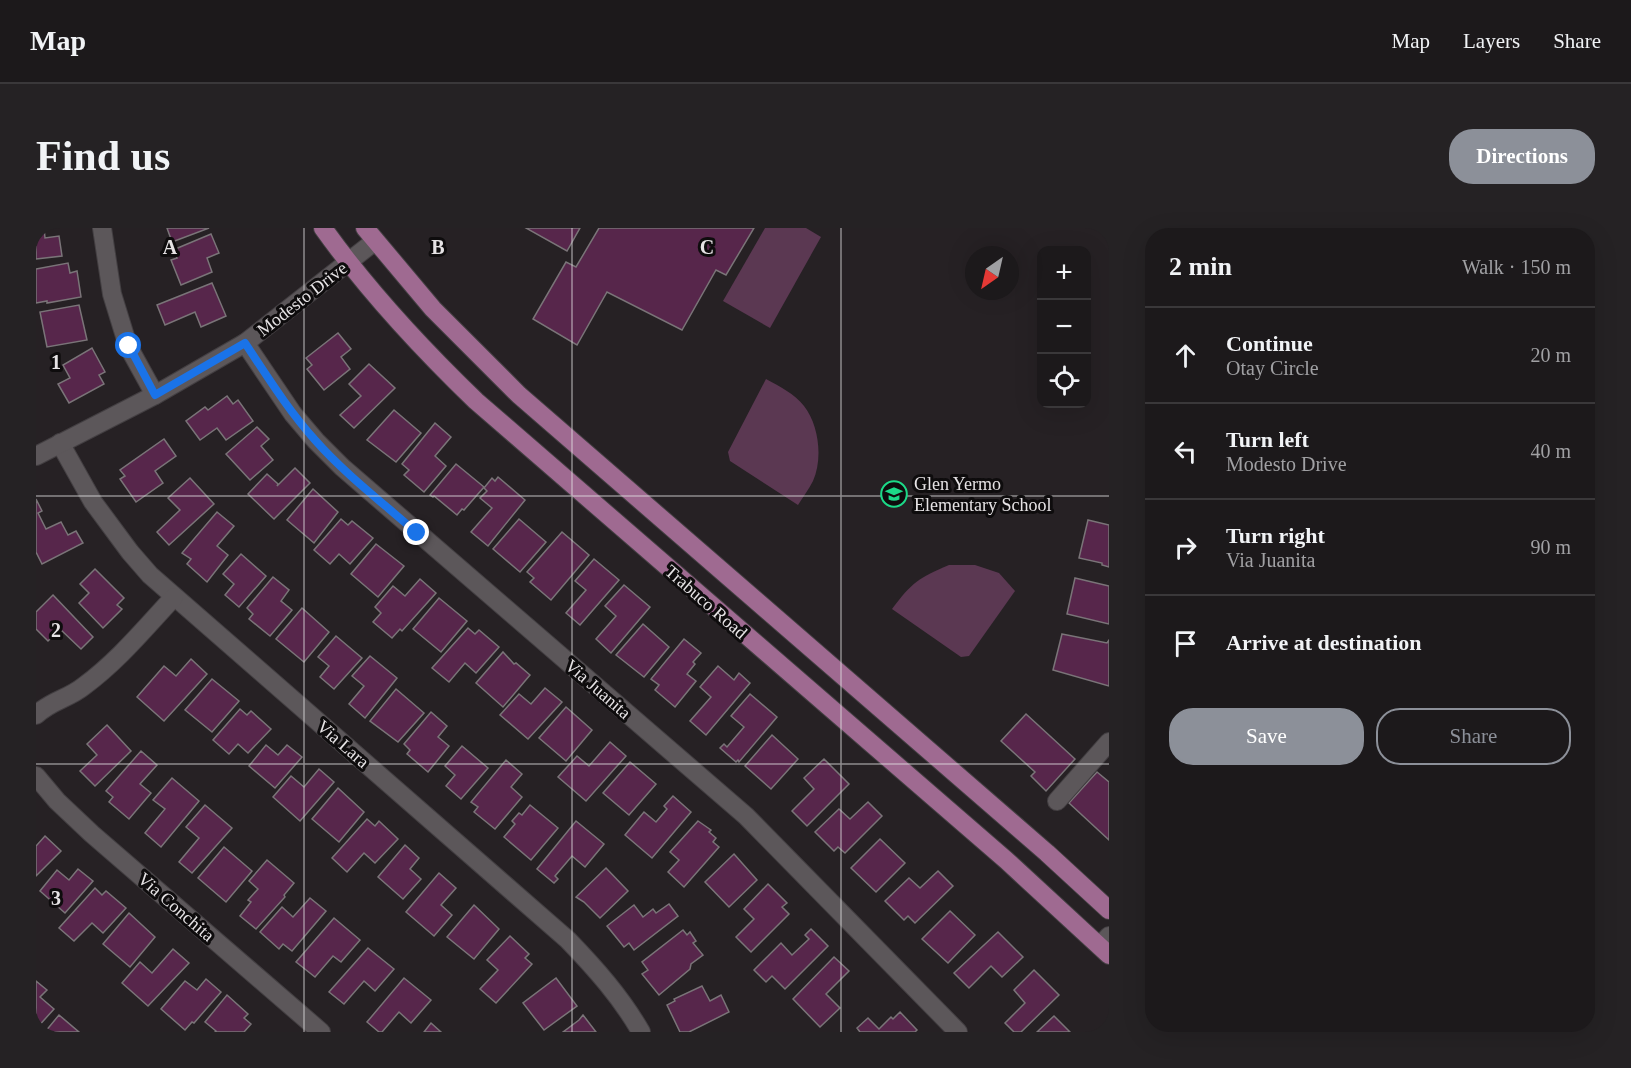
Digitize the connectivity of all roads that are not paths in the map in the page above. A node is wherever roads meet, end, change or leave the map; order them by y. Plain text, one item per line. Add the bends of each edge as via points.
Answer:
1 (102, 228) edge
2 (323, 228) edge
3 (370, 234) edge
4 (349, 262) junction
5 (245, 343) junction
6 (155, 395) junction
7 (60, 443) junction
8 (36, 456) edge
9 (174, 597) junction
10 (36, 715) edge
11 (1109, 742) edge
12 (36, 776) edge
13 (1057, 801) dead end
14 (1109, 910) edge
15 (1106, 946) edge
16 (321, 1032) edge
17 (640, 1032) edge
18 (958, 1032) edge

1 - 6 street via 112,294 125,335
2 - 4 main road, Trabuco Road
3 - 4 street, Modesto Drive
3 - 14 main road, Trabuco Road via 433,309 519,395
4 - 5 street, Modesto Drive
4 - 15 main road, Trabuco Road via 444,371 498,422
5 - 6 street, Modesto Drive
5 - 18 street, Via Juanita via 292,414 342,467 746,816
6 - 7 street, Modesto Drive
7 - 8 street, Modesto Drive
7 - 9 street, Via Lara via 105,519 130,552
9 - 10 street via 114,663 81,689 47,705
9 - 17 street, Via Lara via 568,940 612,989
11 - 13 street
12 - 16 street, Via Conchita via 92,834

